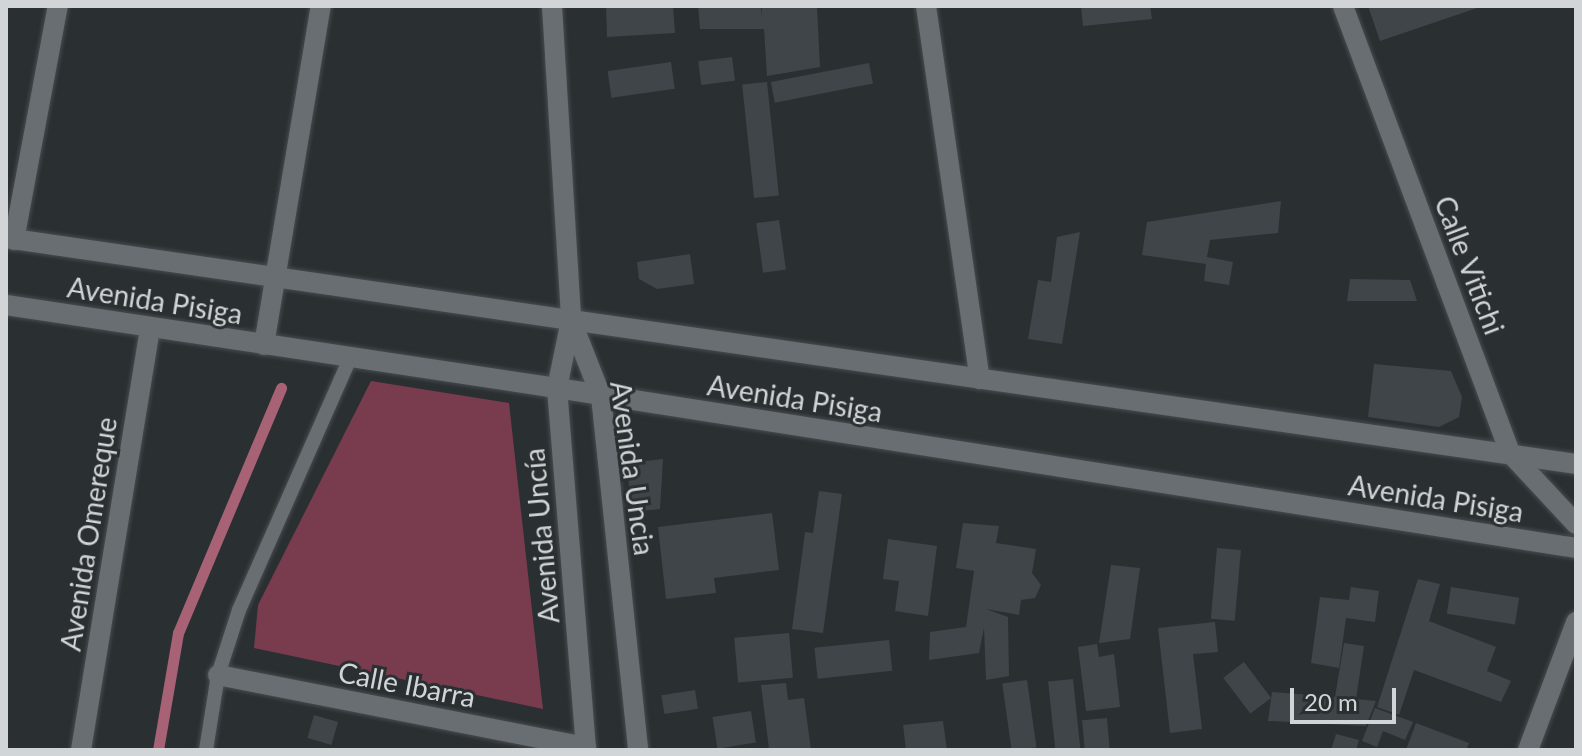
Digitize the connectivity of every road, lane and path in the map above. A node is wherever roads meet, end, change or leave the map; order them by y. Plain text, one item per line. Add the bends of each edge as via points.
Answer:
1 (58, 6) edge
2 (321, 6) edge
3 (552, 6) edge
4 (926, 6) edge
5 (1343, 6) edge
6 (10, 239) edge
7 (271, 278) junction
8 (6, 305) edge
9 (571, 320) junction
10 (150, 328) junction
11 (264, 345) junction
12 (350, 358) junction
13 (980, 379) junction
14 (557, 388) junction
15 (601, 396) junction
16 (1510, 453) junction
17 (1576, 464) edge
18 (1576, 524) edge
19 (1576, 548) edge
20 (1576, 622) edge
21 (218, 675) junction
22 (586, 749) edge
23 (81, 750) edge
24 (206, 750) edge
25 (638, 750) edge
26 (1528, 750) edge

1 - 6 street
2 - 7 street
3 - 9 street, Avenida Uncia
4 - 13 street
5 - 16 street, Calle Vitichi
6 - 7 street, Avenida Pisiga
7 - 9 street, Avenida Pisiga
7 - 11 street
8 - 10 street, Avenida Pisiga
9 - 13 street, Avenida Pisiga
9 - 14 street, Avenida Uncía
9 - 15 street, Avenida Uncia
10 - 11 street, Avenida Pisiga
10 - 23 street, Avenida Omereque
11 - 12 street, Avenida Pisiga
12 - 14 street, Avenida Pisiga
12 - 21 lane via 239,610
13 - 16 street, Avenida Pisiga
14 - 15 street, Avenida Pisiga
14 - 22 street, Avenida Uncía
15 - 19 street, Avenida Pisiga
15 - 25 street, Avenida Uncia
16 - 17 street, Avenida Pisiga
16 - 18 street, Calle Vitichi
20 - 26 street
21 - 22 street, Calle Ibarra
21 - 24 lane

